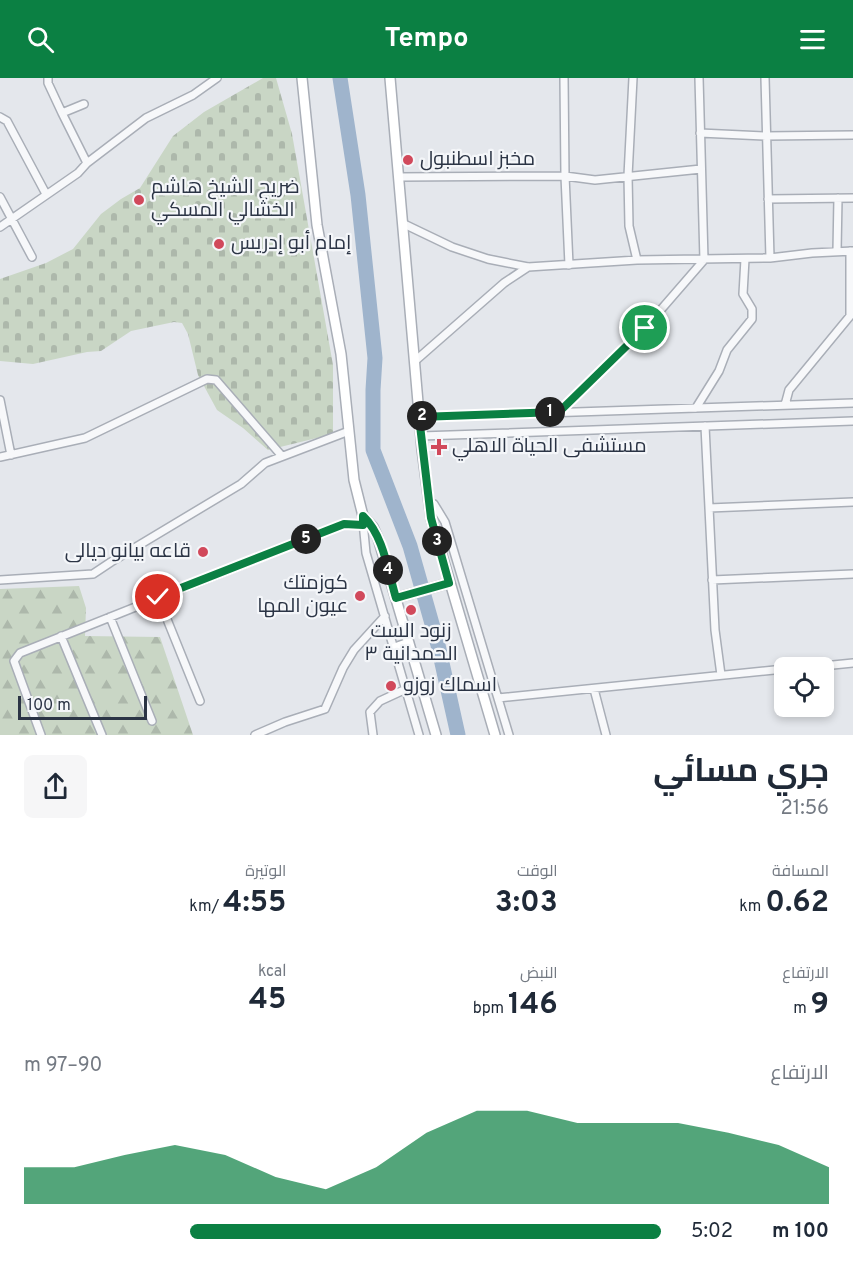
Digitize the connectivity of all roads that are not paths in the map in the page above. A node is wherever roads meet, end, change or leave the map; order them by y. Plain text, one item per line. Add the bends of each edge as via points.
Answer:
1 (48, 78) edge
2 (217, 78) edge
3 (302, 78) edge
4 (390, 78) edge
5 (564, 78) edge
6 (633, 78) edge
7 (699, 78) edge
8 (765, 78) edge
9 (84, 104) dead end
10 (62, 113) junction
11 (0, 117) edge
12 (700, 133) junction
13 (853, 135) edge
14 (766, 136) junction
15 (87, 163) junction
16 (701, 169) junction
17 (565, 176) junction
18 (628, 176) junction
19 (399, 177) junction
20 (46, 194) junction
21 (0, 197) edge
22 (838, 198) junction
23 (853, 198) edge
24 (768, 199) junction
25 (12, 218) junction
26 (404, 224) junction
27 (0, 227) edge
28 (837, 251) junction
29 (851, 251) edge
30 (32, 257) dead end
31 (770, 258) junction
32 (746, 259) junction
33 (637, 260) junction
34 (704, 261) junction
35 (569, 265) junction
36 (528, 267) junction
37 (415, 360) junction
38 (0, 400) edge
39 (853, 403) edge
40 (785, 405) junction
41 (696, 408) junction
42 (559, 412) junction
43 (419, 417) junction
44 (853, 421) edge
45 (705, 426) junction
46 (349, 431) junction
47 (421, 436) junction
48 (11, 455) junction
49 (281, 455) junction
50 (0, 457) edge
51 (853, 502) edge
52 (428, 503) junction
53 (709, 508) junction
54 (363, 520) junction
55 (853, 574) edge
56 (0, 580) edge
57 (712, 580) junction
58 (449, 583) junction
59 (158, 597) junction
60 (396, 598) junction
61 (110, 616) junction
62 (385, 616) junction
63 (61, 636) junction
64 (409, 643) junction
65 (395, 648) junction
66 (853, 663) edge
67 (834, 665) edge
68 (774, 670) edge
69 (721, 675) junction
70 (405, 689) junction
71 (594, 689) junction
72 (498, 698) junction
73 (200, 701) dead end
74 (152, 721) dead end
75 (41, 735) edge
76 (102, 735) edge
77 (255, 735) edge
78 (373, 735) edge
79 (420, 735) edge
80 (435, 735) edge
81 (495, 735) edge
82 (509, 735) edge
83 (606, 735) edge

1 - 10 street
2 - 15 street via 146,118
3 - 46 street via 316,225 341,354
4 - 19 street
5 - 17 street
6 - 18 street
7 - 12 street
8 - 14 street
9 - 10 street
10 - 15 street
11 - 20 street via 7,121
12 - 14 street
12 - 16 street
13 - 14 street
14 - 24 street
15 - 20 street
16 - 18 street
16 - 34 street
17 - 18 street via 595,180
17 - 19 street
17 - 35 street
18 - 33 street via 629,226
19 - 26 street
20 - 25 street
21 - 25 street
22 - 23 street
22 - 24 street
22 - 28 street
24 - 31 street
25 - 27 street
25 - 30 street
26 - 36 street via 452,247
26 - 37 street
28 - 29 street
28 - 31 street
29 - 40 street via 850,316 789,390
31 - 32 street
32 - 34 street
32 - 41 street via 743,294 752,309 752,319 727,350
33 - 34 street
33 - 35 street
34 - 42 street via 645,328
35 - 36 street
36 - 37 street
37 - 43 street
38 - 48 street
39 - 40 street
40 - 41 street
41 - 42 street
42 - 43 street
43 - 47 street
44 - 45 street
45 - 47 street
45 - 53 street
46 - 49 street
46 - 54 street
47 - 52 street
48 - 49 street via 85,438 207,379 216,380
48 - 50 street
49 - 56 street via 241,484 93,574
51 - 53 street
52 - 58 street
52 - 72 street via 434,504 445,522
53 - 57 street
54 - 59 street
54 - 60 street via 373,527 378,538
54 - 62 street via 366,553
55 - 57 street
57 - 69 street
58 - 60 street
58 - 81 street
59 - 61 street
59 - 73 street
60 - 64 street
61 - 63 street
61 - 74 street
62 - 65 street
62 - 77 street via 354,650 325,709
63 - 75 street via 20,653 14,661
63 - 76 street
64 - 65 street
64 - 80 street
65 - 70 street
66 - 67 street
68 - 69 street
69 - 71 street
70 - 78 street via 380,701 370,712
70 - 79 street
71 - 72 street
71 - 83 street
72 - 82 street

